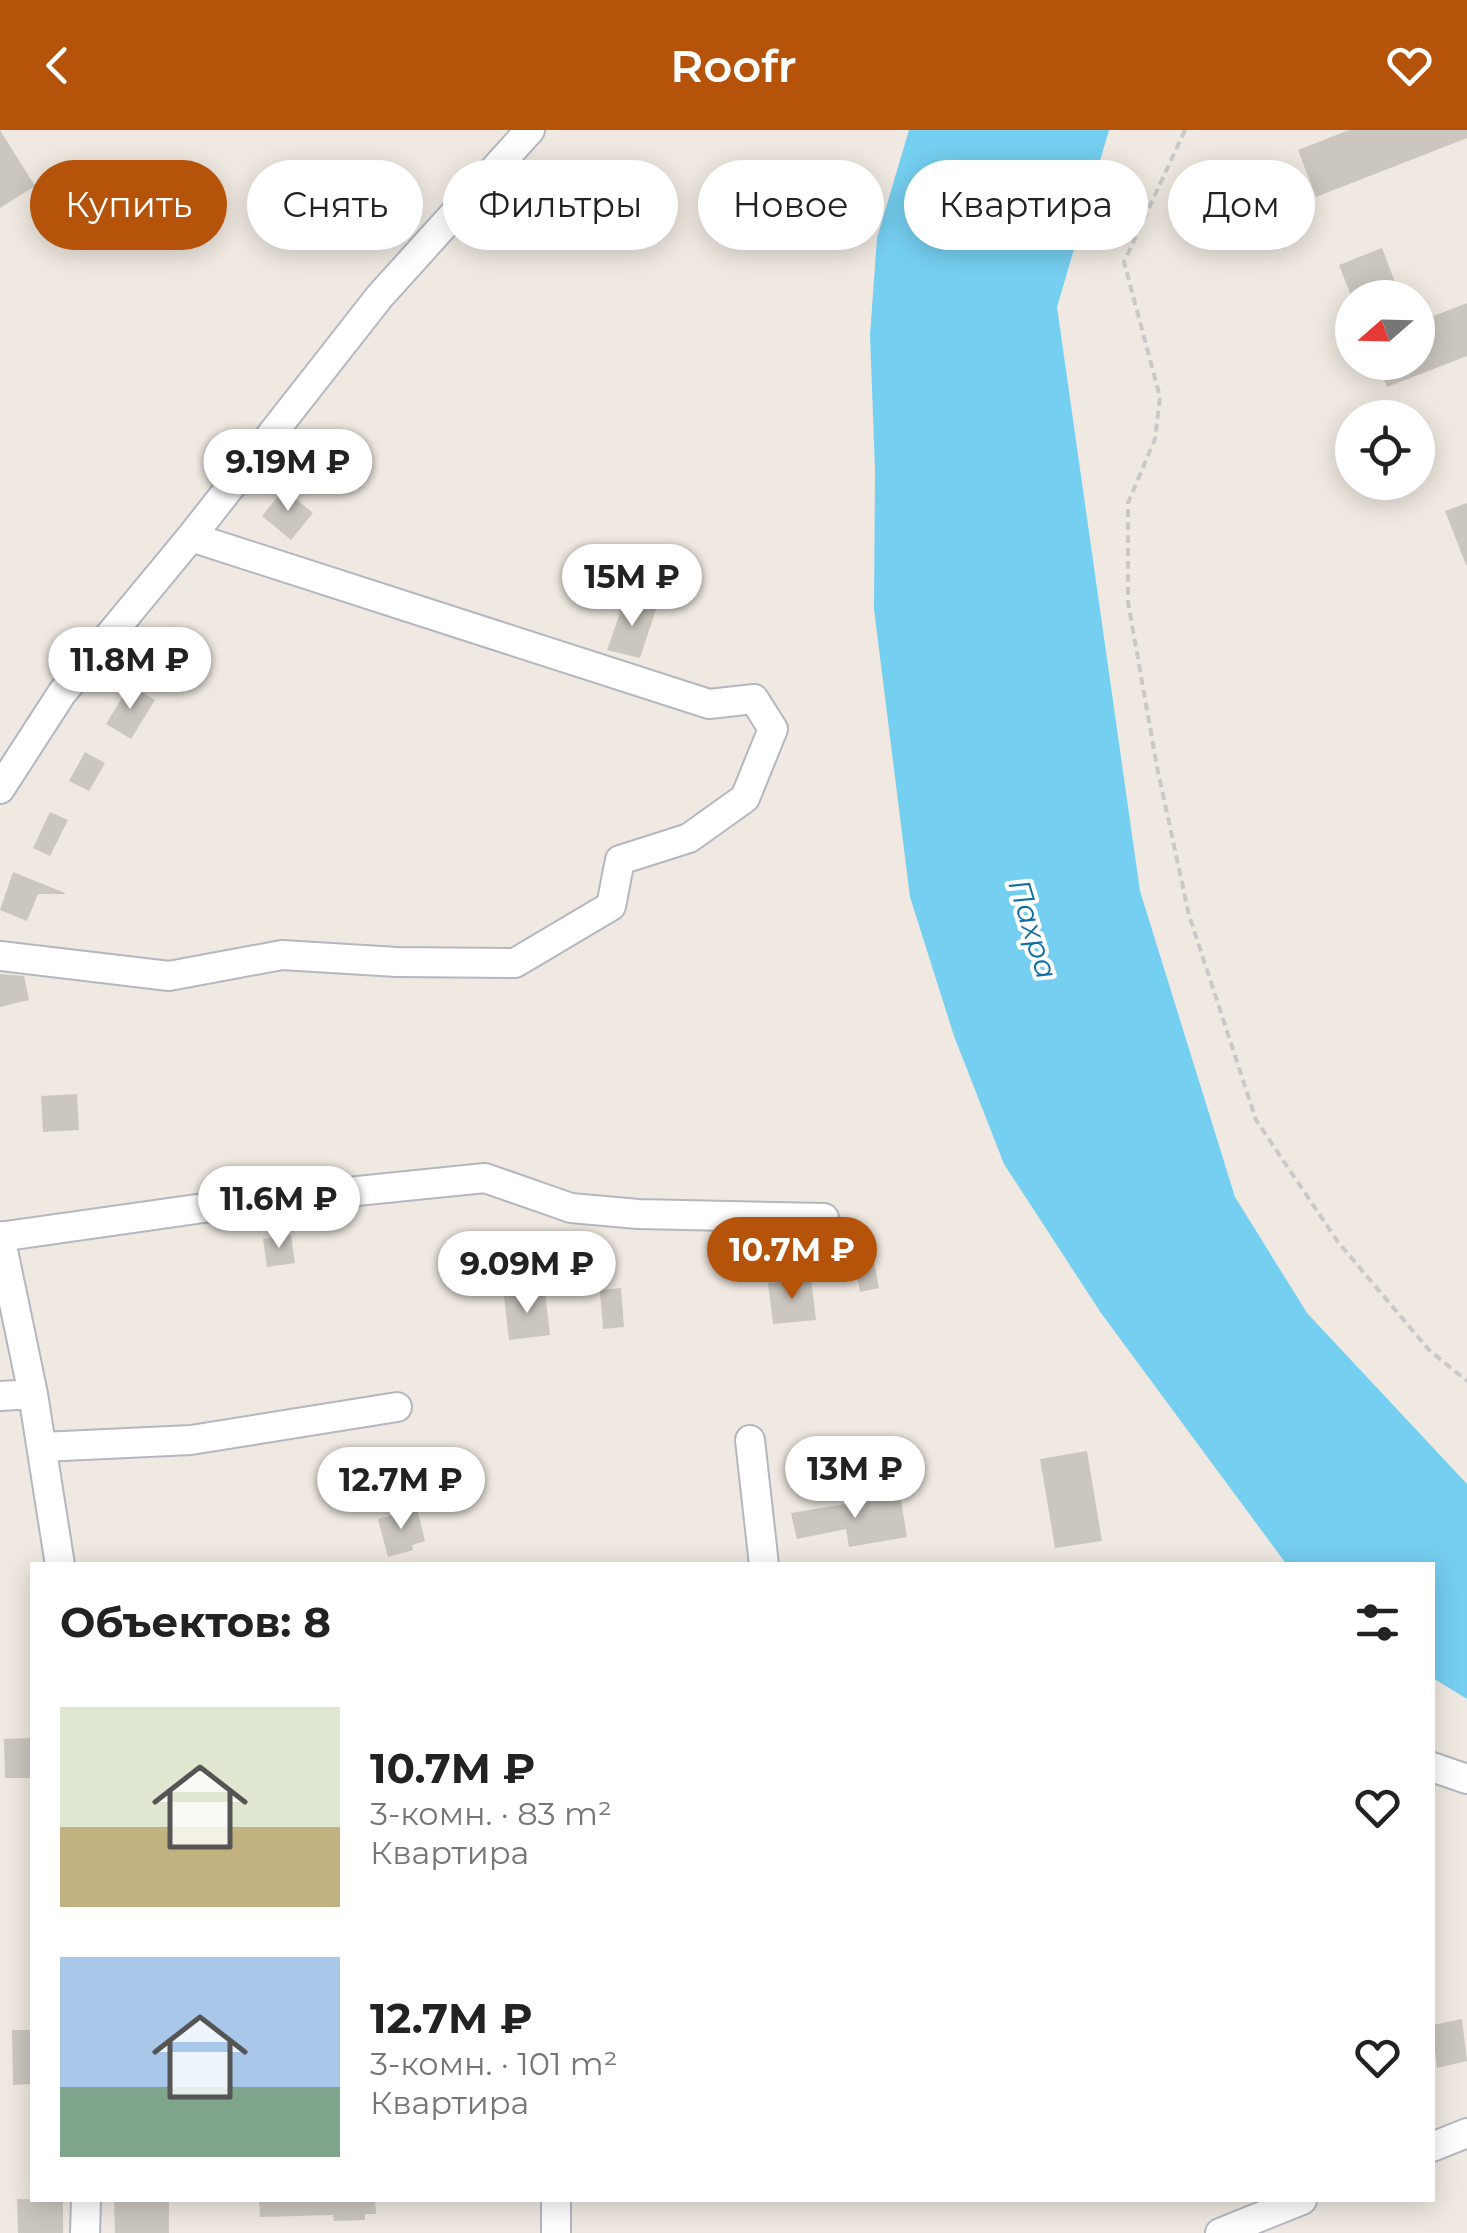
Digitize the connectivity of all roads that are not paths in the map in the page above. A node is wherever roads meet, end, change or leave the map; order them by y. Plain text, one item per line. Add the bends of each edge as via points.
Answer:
1 (530, 130) edge
2 (191, 537) junction
3 (0, 789) edge
4 (0, 956) edge
5 (824, 1218) dead end
6 (0, 1236) edge
7 (32, 1394) junction
8 (0, 1396) edge
9 (397, 1407) dead end
10 (750, 1440) dead end
11 (42, 1448) junction
12 (60, 1562) edge
13 (764, 1562) edge
14 (1435, 1768) edge
15 (1467, 1779) edge
16 (1467, 2133) edge
17 (1435, 2146) edge
18 (86, 2202) edge
19 (556, 2202) edge
20 (1297, 2202) edge
21 (85, 2233) edge
22 (556, 2233) edge
23 (1220, 2233) edge

1 - 2 street via 380,296
2 - 3 street via 62,693
2 - 4 street via 709,704 754,698 773,729 745,798 689,838 620,860 610,906 515,963 282,956 169,976
5 - 6 street via 571,1208 485,1178
6 - 7 street
7 - 8 street
7 - 11 street
9 - 11 street via 191,1440
10 - 13 street
11 - 12 street
14 - 15 street
16 - 17 street
18 - 21 street
19 - 22 street
20 - 23 street

